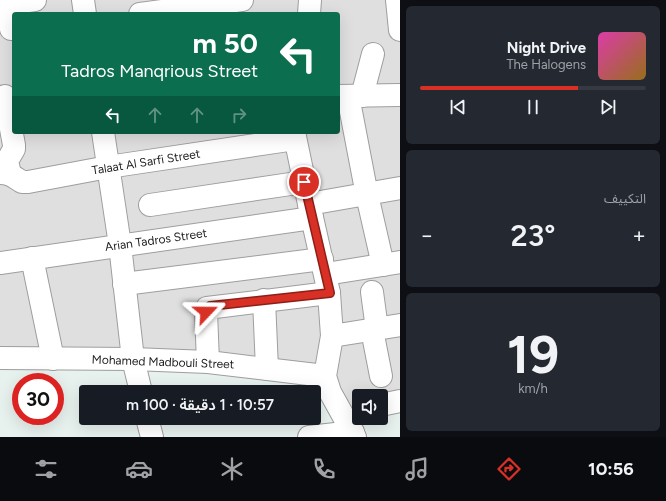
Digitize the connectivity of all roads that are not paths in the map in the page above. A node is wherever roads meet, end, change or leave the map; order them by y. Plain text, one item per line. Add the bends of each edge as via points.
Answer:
1 (35, 0) edge
2 (83, 0) edge
3 (242, 0) edge
4 (310, 0) edge
5 (397, 0) edge
6 (4, 3) edge
7 (210, 6) edge
8 (85, 12) edge
9 (158, 12) edge
10 (309, 12) edge
11 (11, 29) dead end
12 (400, 30) edge
13 (373, 54) dead end
14 (400, 95) edge
15 (6, 96) edge
16 (350, 96) edge
17 (12, 133) edge
18 (12, 134) edge
19 (103, 134) edge
20 (294, 135) edge
21 (108, 167) junction
22 (5, 174) edge
23 (304, 182) junction
24 (400, 188) edge
25 (367, 195) junction
26 (150, 205) dead end
27 (310, 211) junction
28 (120, 246) junction
29 (32, 258) junction
30 (0, 263) edge
31 (391, 264) edge
32 (326, 275) junction
33 (124, 284) junction
34 (372, 292) dead end
35 (264, 300) junction
36 (400, 325) edge
37 (374, 329) junction
38 (332, 336) junction
39 (0, 358) edge
40 (53, 359) junction
41 (133, 359) junction
42 (208, 362) junction
43 (267, 369) junction
44 (326, 376) junction
45 (381, 376) dead end
46 (139, 385) edge
47 (400, 401) edge
48 (388, 404) edge
49 (351, 411) edge
50 (149, 425) edge
51 (354, 435) edge
52 (152, 437) edge
53 (309, 437) edge

1 - 6 street
2 - 8 street
3 - 7 street
4 - 10 street
5 - 12 street
6 - 11 street
7 - 9 street
13 - 16 street
14 - 16 street
15 - 17 street
16 - 25 street
18 - 22 street via 14,145
19 - 21 street
20 - 21 street, Talaat Al Sarfi Street
20 - 23 street
21 - 22 street, Talaat Al Sarfi Street via 28,182
21 - 28 street
23 - 26 street
23 - 27 street
24 - 25 street, Arian Tadros Street
25 - 27 street, Arian Tadros Street
25 - 31 street
27 - 28 street, Arian Tadros Street
27 - 32 street
28 - 29 street, Arian Tadros Street
28 - 33 street
29 - 30 street, Arian Tadros Street
29 - 40 street
31 - 32 street
32 - 33 street
32 - 35 street
32 - 38 street
33 - 41 street
34 - 37 street
35 - 42 street via 207,308
35 - 43 street
36 - 37 street
37 - 38 street
37 - 45 street
38 - 44 street
39 - 40 street, Mohamed Madbouli Street
40 - 41 street, Mohamed Madbouli Street
41 - 42 street, Mohamed Madbouli Street
41 - 46 street
42 - 43 street, Mohamed Madbouli Street
43 - 44 street, Mohamed Madbouli Street
44 - 49 street via 330,392
47 - 48 street
49 - 51 street
50 - 52 street
51 - 53 street

